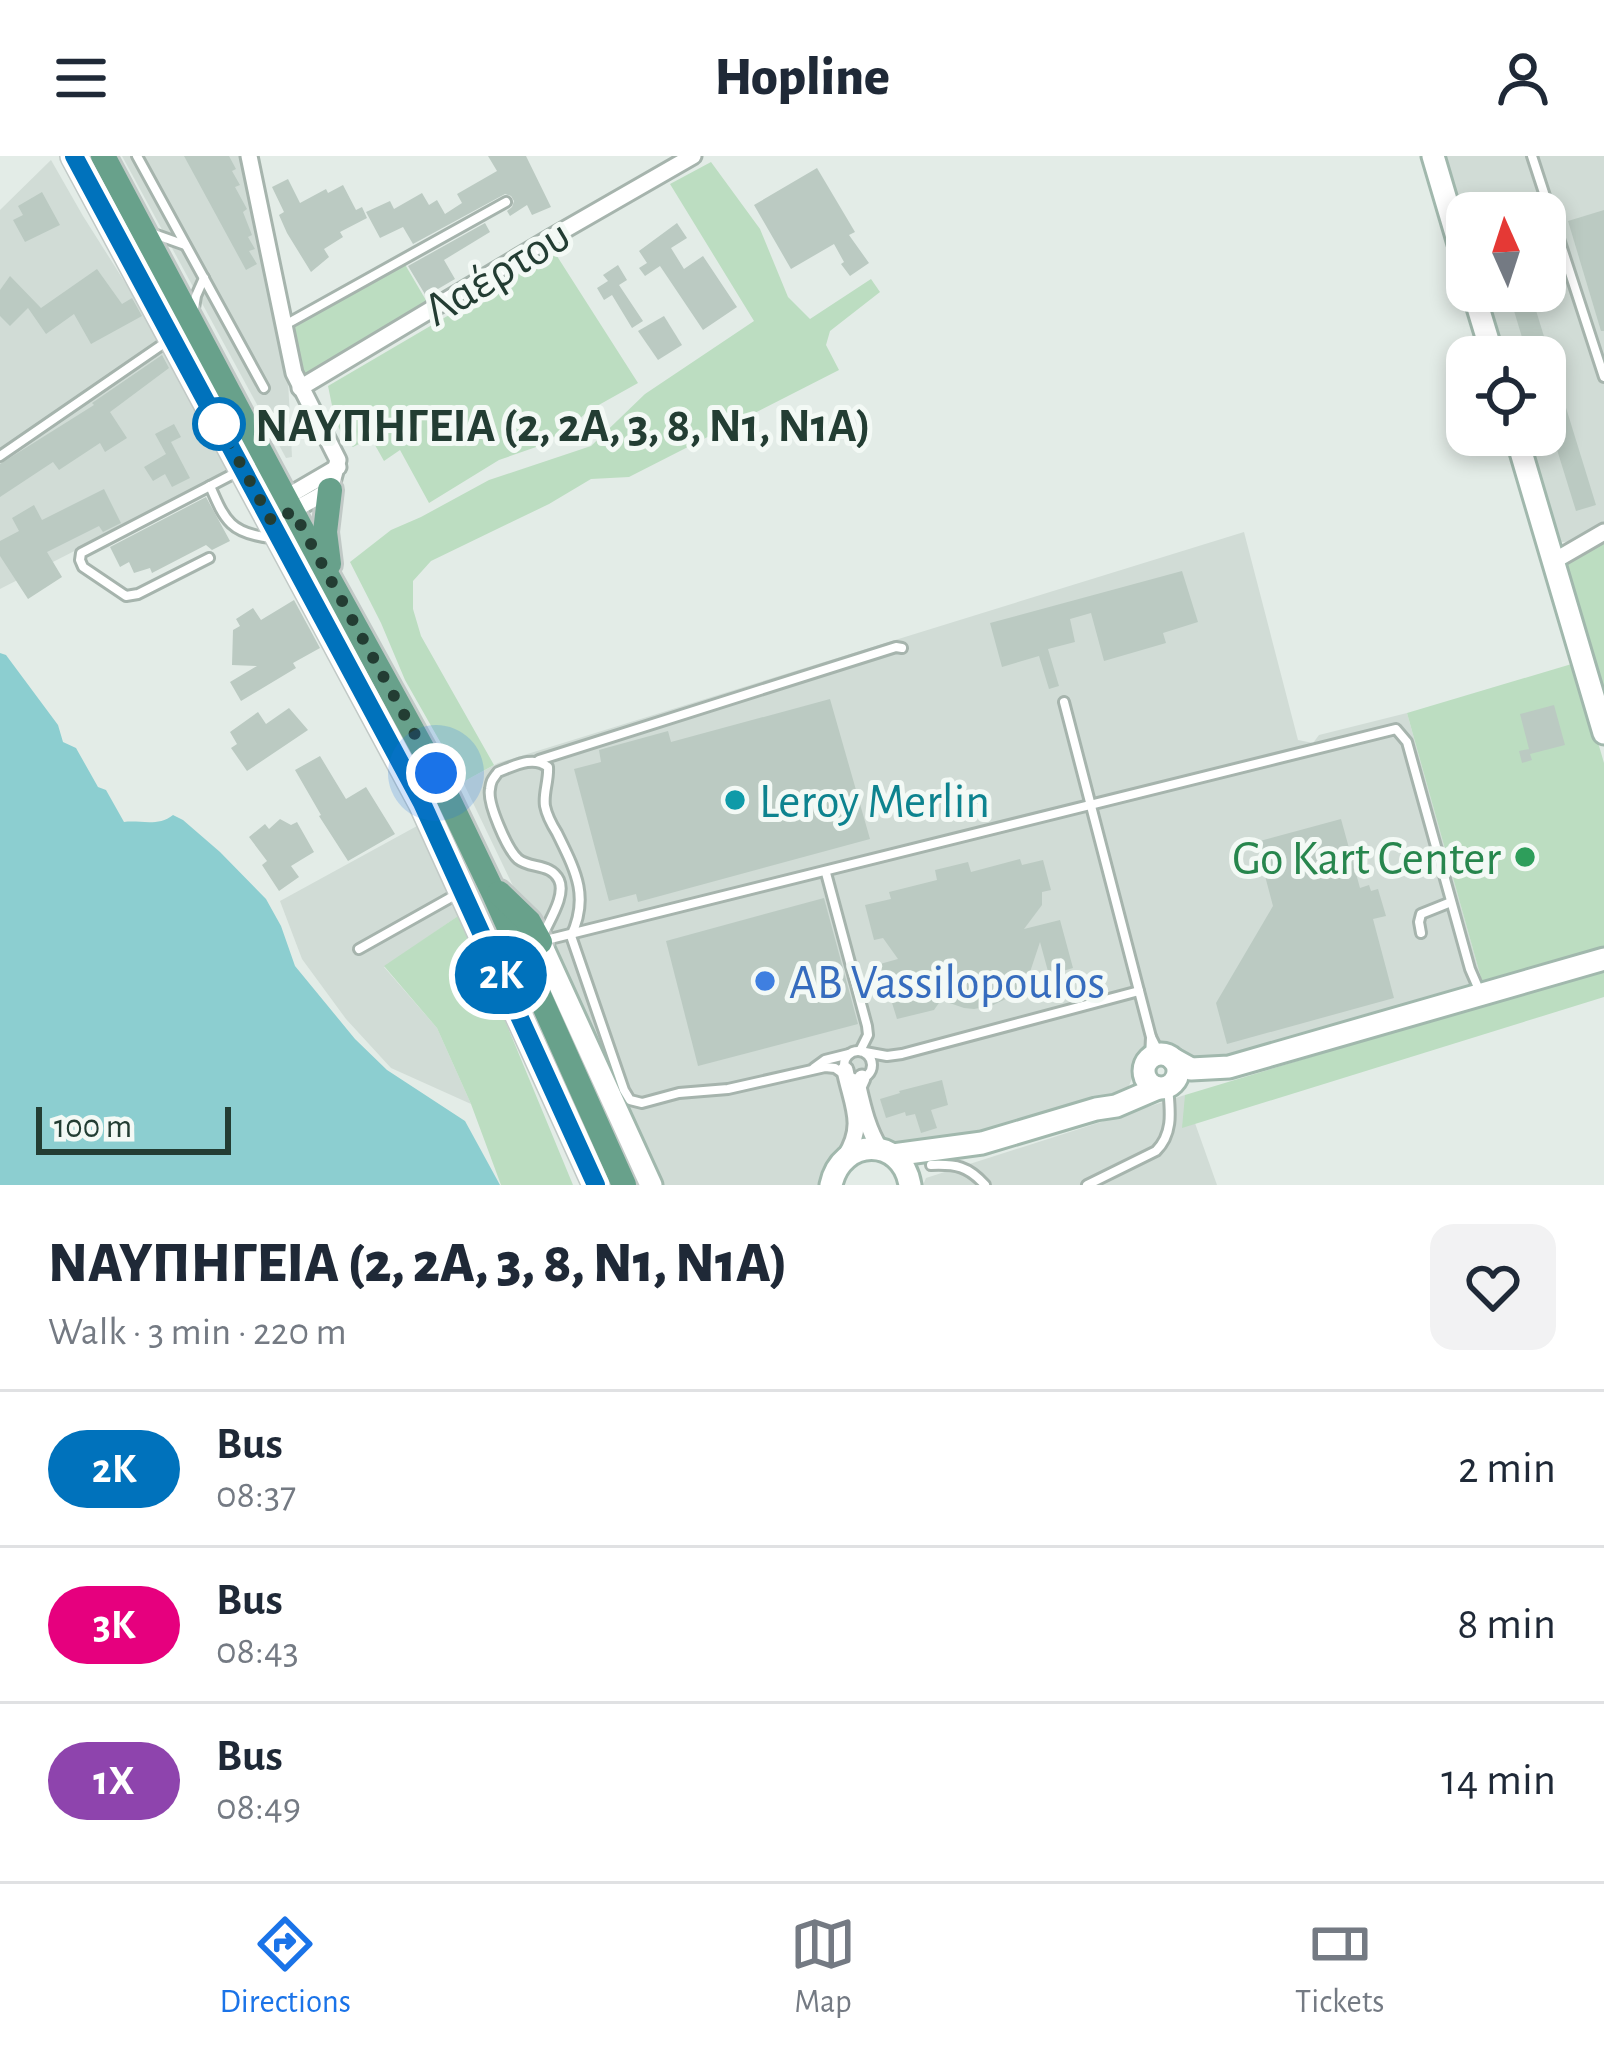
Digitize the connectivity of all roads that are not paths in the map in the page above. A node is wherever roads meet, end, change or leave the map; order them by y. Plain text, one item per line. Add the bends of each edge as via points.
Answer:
1 (74, 156) edge
2 (104, 156) edge
3 (137, 156) edge
4 (249, 156) edge
5 (693, 156) edge
6 (1432, 156) edge
7 (1532, 156) edge
8 (506, 202) dead end
9 (1446, 202) edge
10 (136, 218) junction
11 (186, 245) junction
12 (204, 278) junction
13 (284, 326) junction
14 (183, 332) junction
15 (1604, 377) edge
16 (264, 388) dead end
17 (300, 388) junction
18 (0, 456) edge
19 (1522, 456) edge
20 (243, 469) junction
21 (334, 478) junction
22 (210, 486) junction
23 (279, 516) junction
24 (1604, 532) edge
25 (208, 558) dead end
26 (1554, 561) junction
27 (331, 578) junction
28 (902, 648) dead end
29 (1064, 702) dead end
30 (1604, 733) edge
31 (538, 761) junction
32 (1089, 805) junction
33 (826, 873) junction
34 (485, 875) junction
35 (464, 891) junction
36 (1451, 902) junction
37 (1421, 933) dead end
38 (571, 936) junction
39 (540, 941) junction
40 (359, 949) dead end
41 (1604, 959) edge
42 (1139, 991) junction
43 (1481, 993) junction
44 (855, 1064) junction
45 (1160, 1067) junction
46 (813, 1069) junction
47 (982, 1143) junction
48 (887, 1152) junction
49 (845, 1157) junction
50 (931, 1165) junction
51 (595, 1184) edge
52 (830, 1184) edge
53 (624, 1185) edge
54 (651, 1185) edge
55 (911, 1185) edge
56 (986, 1185) edge
57 (1088, 1185) edge

1 - 14 main road
2 - 10 main road
3 - 11 lane
4 - 13 street
5 - 17 street, Λαέρτου
6 - 9 street
7 - 15 lane
8 - 13 lane
10 - 11 lane via 156,236
10 - 14 main road
11 - 12 lane
12 - 14 lane
12 - 16 lane
13 - 17 street
14 - 18 lane
14 - 20 main road
14 - 23 main road
17 - 21 street via 336,454
19 - 26 street
20 - 22 lane
20 - 23 main road
21 - 23 street
21 - 23 street
21 - 27 main road via 325,532
22 - 23 lane via 233,528 250,535
22 - 25 lane via 80,560 126,596
23 - 27 main road
23 - 35 main road
24 - 26 street
26 - 30 street
27 - 34 main road
28 - 31 lane
29 - 32 lane
31 - 38 lane via 548,767 546,812 580,890
31 - 39 lane via 498,772 490,797 519,860 559,880
32 - 33 lane
32 - 36 lane via 1396,729 1407,742
32 - 42 lane
33 - 38 lane
33 - 44 lane via 867,1026
34 - 39 main road
34 - 53 main road
35 - 40 lane
35 - 51 main road
36 - 37 lane via 1421,914
36 - 43 lane
38 - 39 lane
38 - 46 lane via 630,1100
39 - 54 street
41 - 43 street
42 - 44 lane
42 - 45 lane
43 - 45 street via 1229,1067
44 - 46 lane
44 - 46 lane via 825,1060
44 - 48 street via 869,1131
44 - 49 street via 857,1134
45 - 47 street via 1096,1109
45 - 57 lane via 1169,1130 1162,1144
47 - 48 street
47 - 50 street
48 - 49 street
48 - 55 street
49 - 52 street
50 - 55 street
50 - 56 lane via 963,1166

